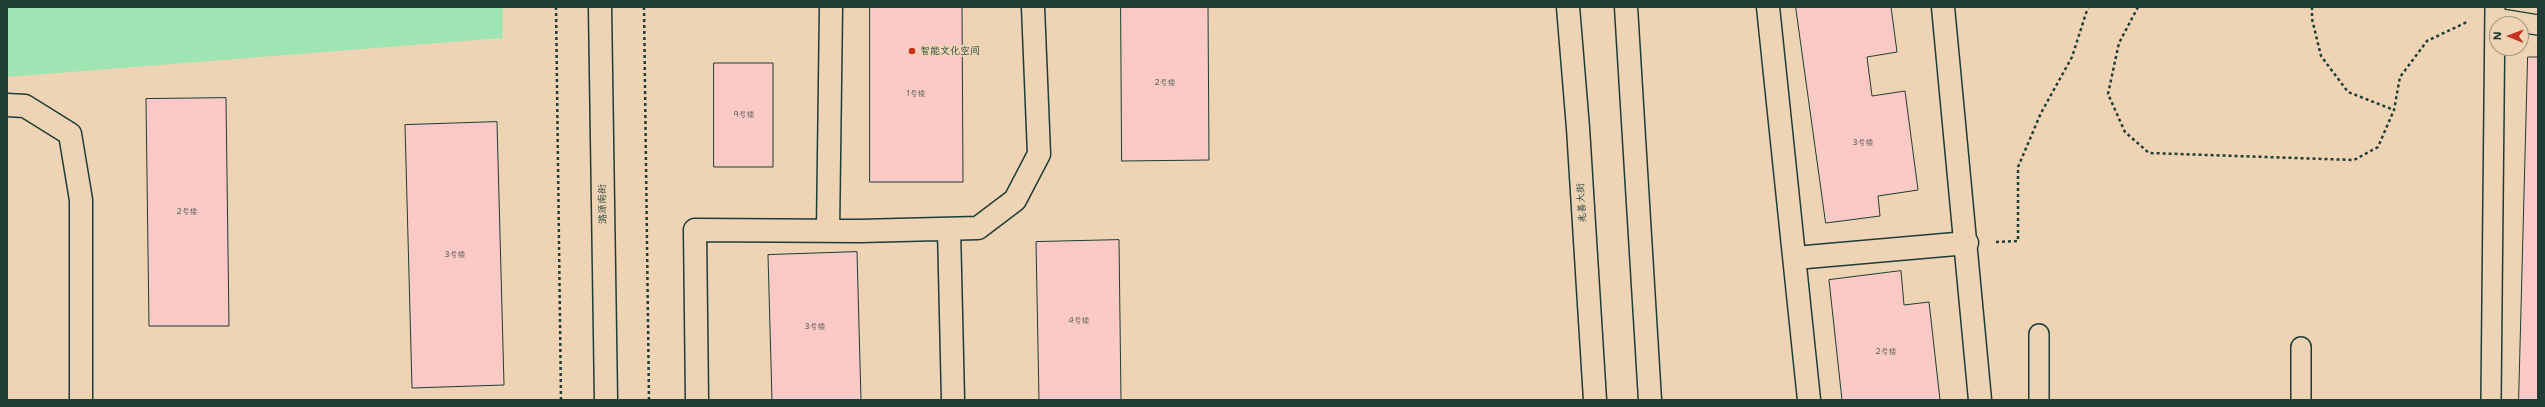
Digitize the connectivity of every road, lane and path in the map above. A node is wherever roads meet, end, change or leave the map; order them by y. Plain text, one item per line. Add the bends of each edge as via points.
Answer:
1 (556, 7) edge
2 (600, 7) edge
3 (644, 7) edge
4 (831, 7) edge
5 (1032, 7) edge
6 (1568, 7) edge
7 (1626, 7) edge
8 (1768, 7) edge
9 (1943, 7) edge
10 (2088, 7) edge
11 (2138, 7) edge
12 (2312, 7) edge
13 (2495, 13) edge
14 (2538, 25) edge
15 (7, 105) edge
16 (2394, 110) junction
17 (949, 229) junction
18 (828, 231) junction
19 (1967, 243) junction
20 (1795, 258) junction
21 (2039, 334) dead end
22 (2301, 346) dead end
23 (81, 400) edge
24 (562, 400) edge
25 (606, 400) edge
26 (649, 400) edge
27 (697, 400) edge
28 (953, 400) edge
29 (1594, 400) edge
30 (1650, 400) edge
31 (1809, 400) edge
32 (1980, 400) edge
33 (2038, 400) edge
34 (2301, 400) edge
35 (2491, 400) edge

1 - 24 path
2 - 25 street, 潞源南街
3 - 26 path
4 - 18 street
5 - 17 street via 1039,154 1015,200 978,228
6 - 29 street, 兆善大街
7 - 30 street
8 - 20 street
9 - 19 street
10 - 19 path via 2072,57 2041,113 2018,167 2018,241
11 - 16 path via 2119,43 2108,94 2125,132 2148,153 2354,160 2378,147
12 - 16 path via 2312,19 2321,56 2348,92
13 - 14 lane
13 - 16 path via 2463,22 2427,41 2400,77
13 - 35 lane
15 - 23 street via 25,106 70,134 81,200
17 - 18 street
17 - 28 street
18 - 27 street via 695,230
19 - 20 street
19 - 32 street
20 - 31 street
21 - 33 lane
22 - 34 lane

